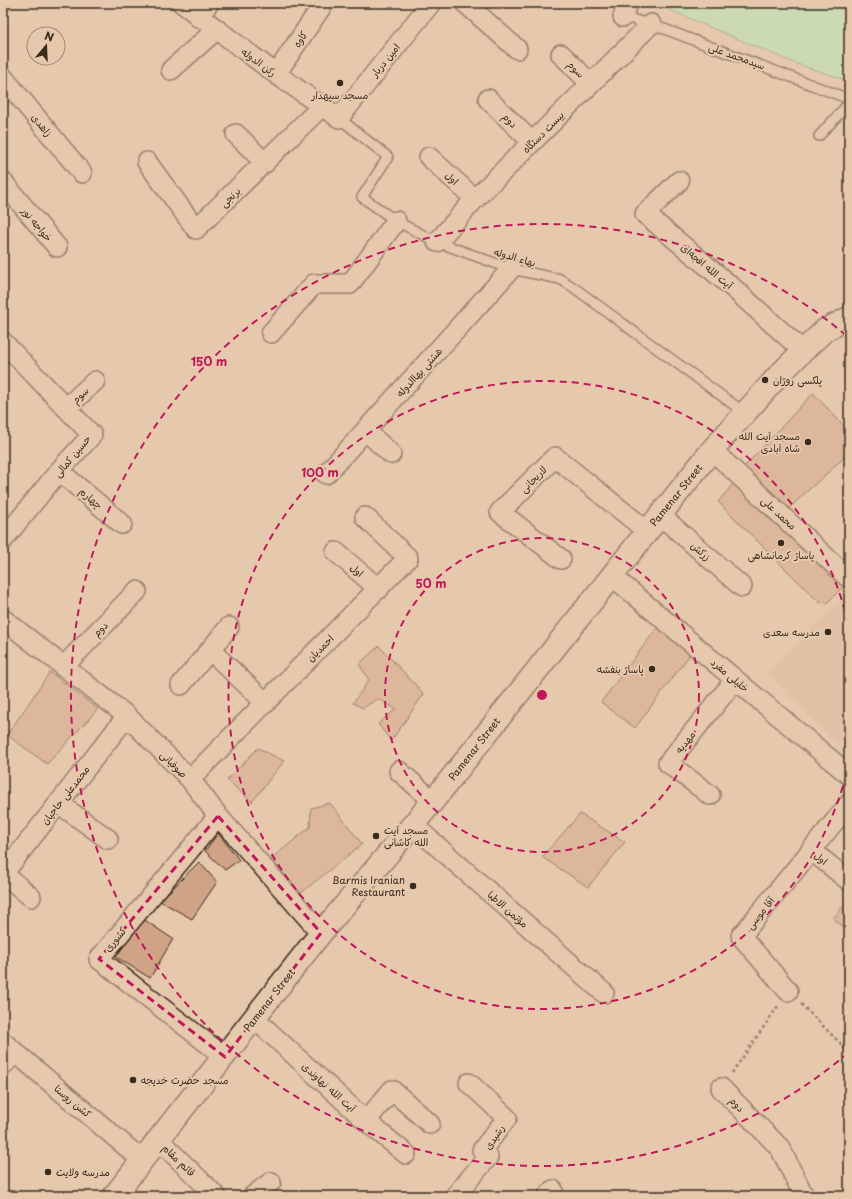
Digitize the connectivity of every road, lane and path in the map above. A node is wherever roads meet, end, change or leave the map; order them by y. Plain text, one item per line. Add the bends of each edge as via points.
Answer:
1 (182, 3) edge
2 (324, 3) edge
3 (431, 3) edge
4 (465, 3) edge
5 (625, 7) edge
6 (204, 10) edge
7 (652, 24) junction
8 (216, 30) junction
9 (517, 49) dead end
10 (561, 54) dead end
11 (171, 70) dead end
12 (276, 74) junction
13 (3, 77) edge
14 (591, 84) junction
15 (488, 99) dead end
16 (849, 99) edge
17 (849, 103) edge
18 (322, 106) junction
19 (339, 118) junction
20 (236, 134) dead end
21 (819, 136) dead end
22 (532, 142) junction
23 (429, 157) dead end
24 (147, 162) dead end
25 (265, 163) junction
26 (82, 174) dead end
27 (679, 181) dead end
28 (3, 182) edge
29 (474, 199) junction
30 (396, 221) junction
31 (437, 242) junction
32 (56, 247) dead end
33 (511, 269) junction
34 (849, 318) edge
35 (271, 333) dead end
36 (3, 342) edge
37 (802, 351) junction
38 (94, 381) dead end
39 (66, 408) junction
40 (745, 413) junction
41 (366, 431) junction
42 (712, 450) junction
43 (391, 454) dead end
44 (59, 471) junction
45 (326, 474) dead end
46 (365, 517) dead end
47 (653, 523) junction
48 (122, 524) dead end
49 (3, 540) edge
50 (336, 552) dead end
51 (561, 560) dead end
52 (612, 576) junction
53 (846, 576) dead end
54 (742, 587) dead end
55 (379, 589) junction
56 (137, 591) dead end
57 (6, 628) edge
58 (229, 628) dead end
59 (210, 650) junction
60 (63, 666) junction
61 (735, 680) junction
62 (181, 685) dead end
63 (266, 704) junction
64 (127, 716) junction
65 (847, 768) edge
66 (399, 771) dead end
67 (190, 779) junction
68 (710, 795) dead end
69 (433, 801) junction
70 (58, 803) junction
71 (849, 804) edge
72 (218, 816) junction
73 (412, 824) junction
74 (108, 838) dead end
75 (811, 850) junction
76 (3, 874) edge
77 (849, 882) edge
78 (32, 896) dead end
79 (321, 933) junction
80 (788, 991) junction
81 (604, 993) dead end
82 (254, 1019) junction
83 (849, 1052) edge
84 (7, 1053) edge
85 (225, 1057) junction
86 (469, 1083) dead end
87 (722, 1088) joint
88 (366, 1121) junction
89 (430, 1124) dead end
90 (158, 1140) junction
91 (406, 1154) dead end
92 (142, 1160) junction
93 (271, 1182) dead end
94 (114, 1196) edge
95 (216, 1196) edge
96 (253, 1196) edge
97 (455, 1196) edge
98 (804, 1196) edge

1 - 6 street, رکن الدوله
2 - 12 street, کاوه
3 - 19 street, امین دربار
4 - 9 street
5 - 7 lane, سیدمحمد علی
6 - 8 street, رکن الدوله
7 - 14 street, بیست دستگاه
7 - 16 lane, سیدمحمد علی
8 - 11 street
8 - 12 street, رکن الدوله
10 - 14 street, سوم
12 - 18 street, رکن الدوله
13 - 26 street, زاهدی
14 - 22 street, بیست دستگاه
15 - 22 street, دوم
17 - 21 lane
18 - 19 street, رکن الدوله
18 - 25 street, برنجی
19 - 30 lane, بهاء الدوله via 388,157 362,197
20 - 25 street
22 - 29 street, بیست دستگاه
23 - 29 street, اول
24 - 25 street, برنجی via 196,229
27 - 37 street, آیت الله افجه‌ای via 646,214
28 - 32 street, خواجه نور
29 - 31 street, بیست دستگاه
30 - 31 lane, بهاء الدوله
30 - 35 street via 350,284 314,284
31 - 33 lane, بهاء الدوله
33 - 40 lane, بهاء الدوله via 560,279 574,287
33 - 41 street, هشتی بهاالدوله
34 - 37 street, Pamenar Street via 825,330
36 - 39 street, حسین کمالی
37 - 40 street, Pamenar Street
38 - 39 street, سوم
39 - 44 street, حسین کمالی via 92,435
40 - 42 street, Pamenar Street
41 - 43 street
41 - 45 street, هشتی بهاالدوله
42 - 47 street, Pamenar Street
42 - 53 street, محمد علی
44 - 48 street, چهارم
44 - 49 street, حسین کمالی
46 - 55 street, احمدیان via 408,558
47 - 51 street, لاریجانی via 555,457 500,512
47 - 52 street, Pamenar Street
47 - 54 street, زرکش
50 - 55 street, اول
52 - 61 street, خلیلی مفرد
52 - 69 street, Pamenar Street
55 - 63 street, احمدیان
56 - 60 street, دوم
57 - 60 street, صوفیانی
58 - 59 street
59 - 62 street
59 - 63 street
60 - 64 street, صوفیانی
61 - 65 street, خلیلی مفرد
61 - 68 street, مهدیه via 668,763
63 - 67 street, احمدیان
64 - 67 street, صوفیانی
64 - 70 street, محمدعلی حاجیان
66 - 69 street
67 - 72 street, صوفیانی
69 - 73 street, Pamenar Street
70 - 74 street
70 - 76 street, محمدعلی حاجیان
71 - 75 street, آقا موسی
72 - 79 street, صوفیانی
72 - 85 street, کشوری via 99,959
73 - 79 street, Pamenar Street
73 - 81 street, مؤتمن الاطبا
75 - 77 street, اول
75 - 80 street, آقا موسی via 741,936
76 - 78 street
79 - 82 street, Pamenar Street
80 - 83 path
80 - 87 path, دوم
82 - 85 street, Pamenar Street
82 - 88 street, آیت الله نهاوندی
84 - 92 street, کشن روستا
85 - 90 street, Pamenar Street
86 - 97 street, رشیدی via 507,1118 482,1150 488,1157
87 - 98 street, دوم via 780,1148
88 - 89 street via 392,1090
88 - 91 street, آیت الله نهاوندی
90 - 92 street, Pamenar Street
90 - 95 street, قائم مقام
92 - 94 street, Pamenar Street
93 - 96 street

